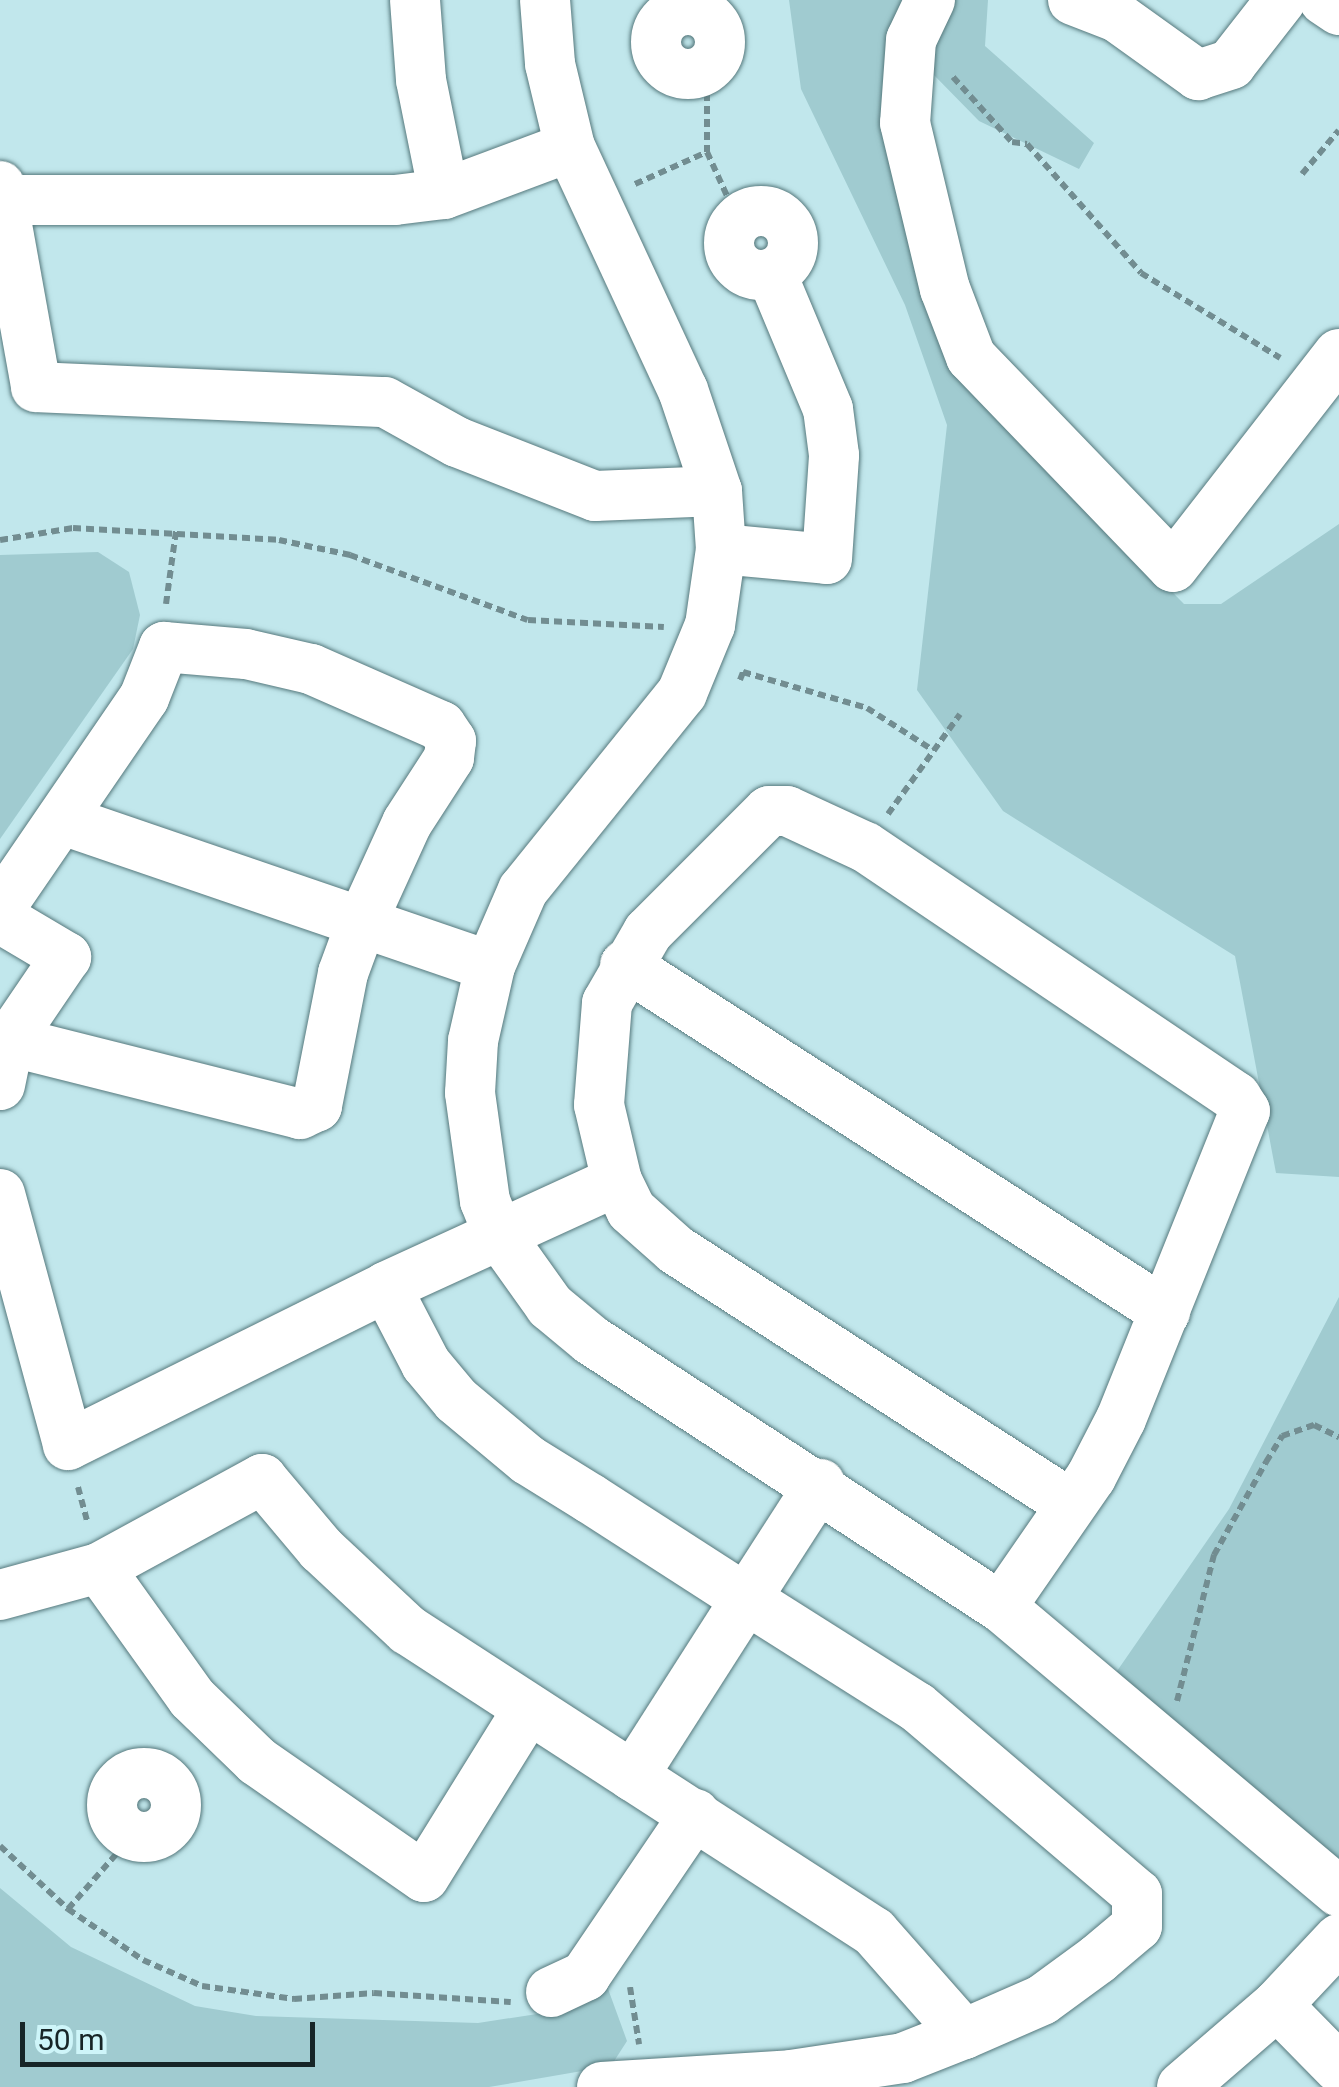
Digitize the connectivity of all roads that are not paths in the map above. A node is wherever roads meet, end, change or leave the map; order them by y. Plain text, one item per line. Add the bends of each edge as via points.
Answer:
1 (415, 0) edge
2 (545, 0) edge
3 (1072, 0) edge
4 (1282, 0) edge
5 (1324, 0) edge
6 (673, 6) edge
7 (1339, 10) edge
8 (921, 20) edge
9 (707, 67) road end
10 (570, 147) junction
11 (1, 193) edge
12 (444, 194) junction
13 (738, 220) road end
14 (1331, 363) edge
15 (717, 491) junction
16 (721, 549) junction
17 (62, 820) junction
18 (0, 908) edge
19 (0, 918) edge
20 (361, 924) junction
21 (625, 964) junction
22 (490, 966) junction
23 (5, 1063) edge
24 (617, 1181) junction
25 (0, 1194) edge
26 (498, 1232) junction
27 (386, 1287) junction
28 (1165, 1312) junction
29 (820, 1484) junction
30 (1070, 1504) junction
31 (99, 1568) junction
32 (0, 1595) edge
33 (746, 1599) junction
34 (1000, 1607) junction
35 (528, 1710) junction
36 (216, 1722) junction
37 (633, 1776) junction
38 (694, 1814) junction
39 (133, 1835) road end
40 (1339, 1892) edge
41 (1339, 1939) edge
42 (551, 1992) road end
43 (1277, 2005) junction
44 (964, 2034) junction
45 (1339, 2068) edge
46 (624, 2086) edge
47 (1182, 2087) edge

1 - 12 street via 421,80
2 - 10 street via 550,64
3 - 4 street via 1117,16 1198,75 1231,64
5 - 7 street
6 - 9 street via 712,21 719,50
8 - 14 street via 905,124 945,289 971,356 1173,567
10 - 12 street
10 - 15 street via 684,390
11 - 12 street via 395,200
11 - 15 street via 36,387 386,402 457,442 594,496
13 - 16 street via 768,211 792,231 788,261 771,274 828,409 834,455 828,559
15 - 16 street
16 - 22 street via 710,625 682,692 523,890
17 - 18 street
17 - 20 street
17 - 20 street via 144,698 164,647 246,654 311,670 441,726 450,741 449,758 407,823
19 - 23 street via 66,957
20 - 22 street
20 - 23 street via 344,974 324,1090 317,1106 300,1114
21 - 24 street via 600,1037 599,1105
21 - 28 street
21 - 28 street via 648,932 768,812 787,811 864,847 1236,1097 1245,1111
22 - 26 street via 473,1041 470,1093 485,1200
24 - 26 street
24 - 30 street via 632,1210 676,1250
25 - 27 street via 68,1445
26 - 27 street
26 - 29 street via 550,1306 592,1340
27 - 33 street via 411,1340 456,1400 528,1460
28 - 30 street via 1121,1419
29 - 33 street
29 - 34 street
30 - 34 street
31 - 32 street
31 - 35 street via 262,1478 369,1598
31 - 36 street via 144,1639
33 - 37 street
33 - 44 street via 917,1708 1137,1894 1138,1926 1042,2000
34 - 40 street
35 - 36 street via 424,1877 294,1792
35 - 37 street
36 - 39 street via 168,1784 176,1803 171,1823 154,1835
37 - 38 street
38 - 42 street via 586,1976
38 - 44 street via 874,1932
41 - 43 street
43 - 45 street
43 - 47 street
44 - 46 street via 903,2058 791,2075

